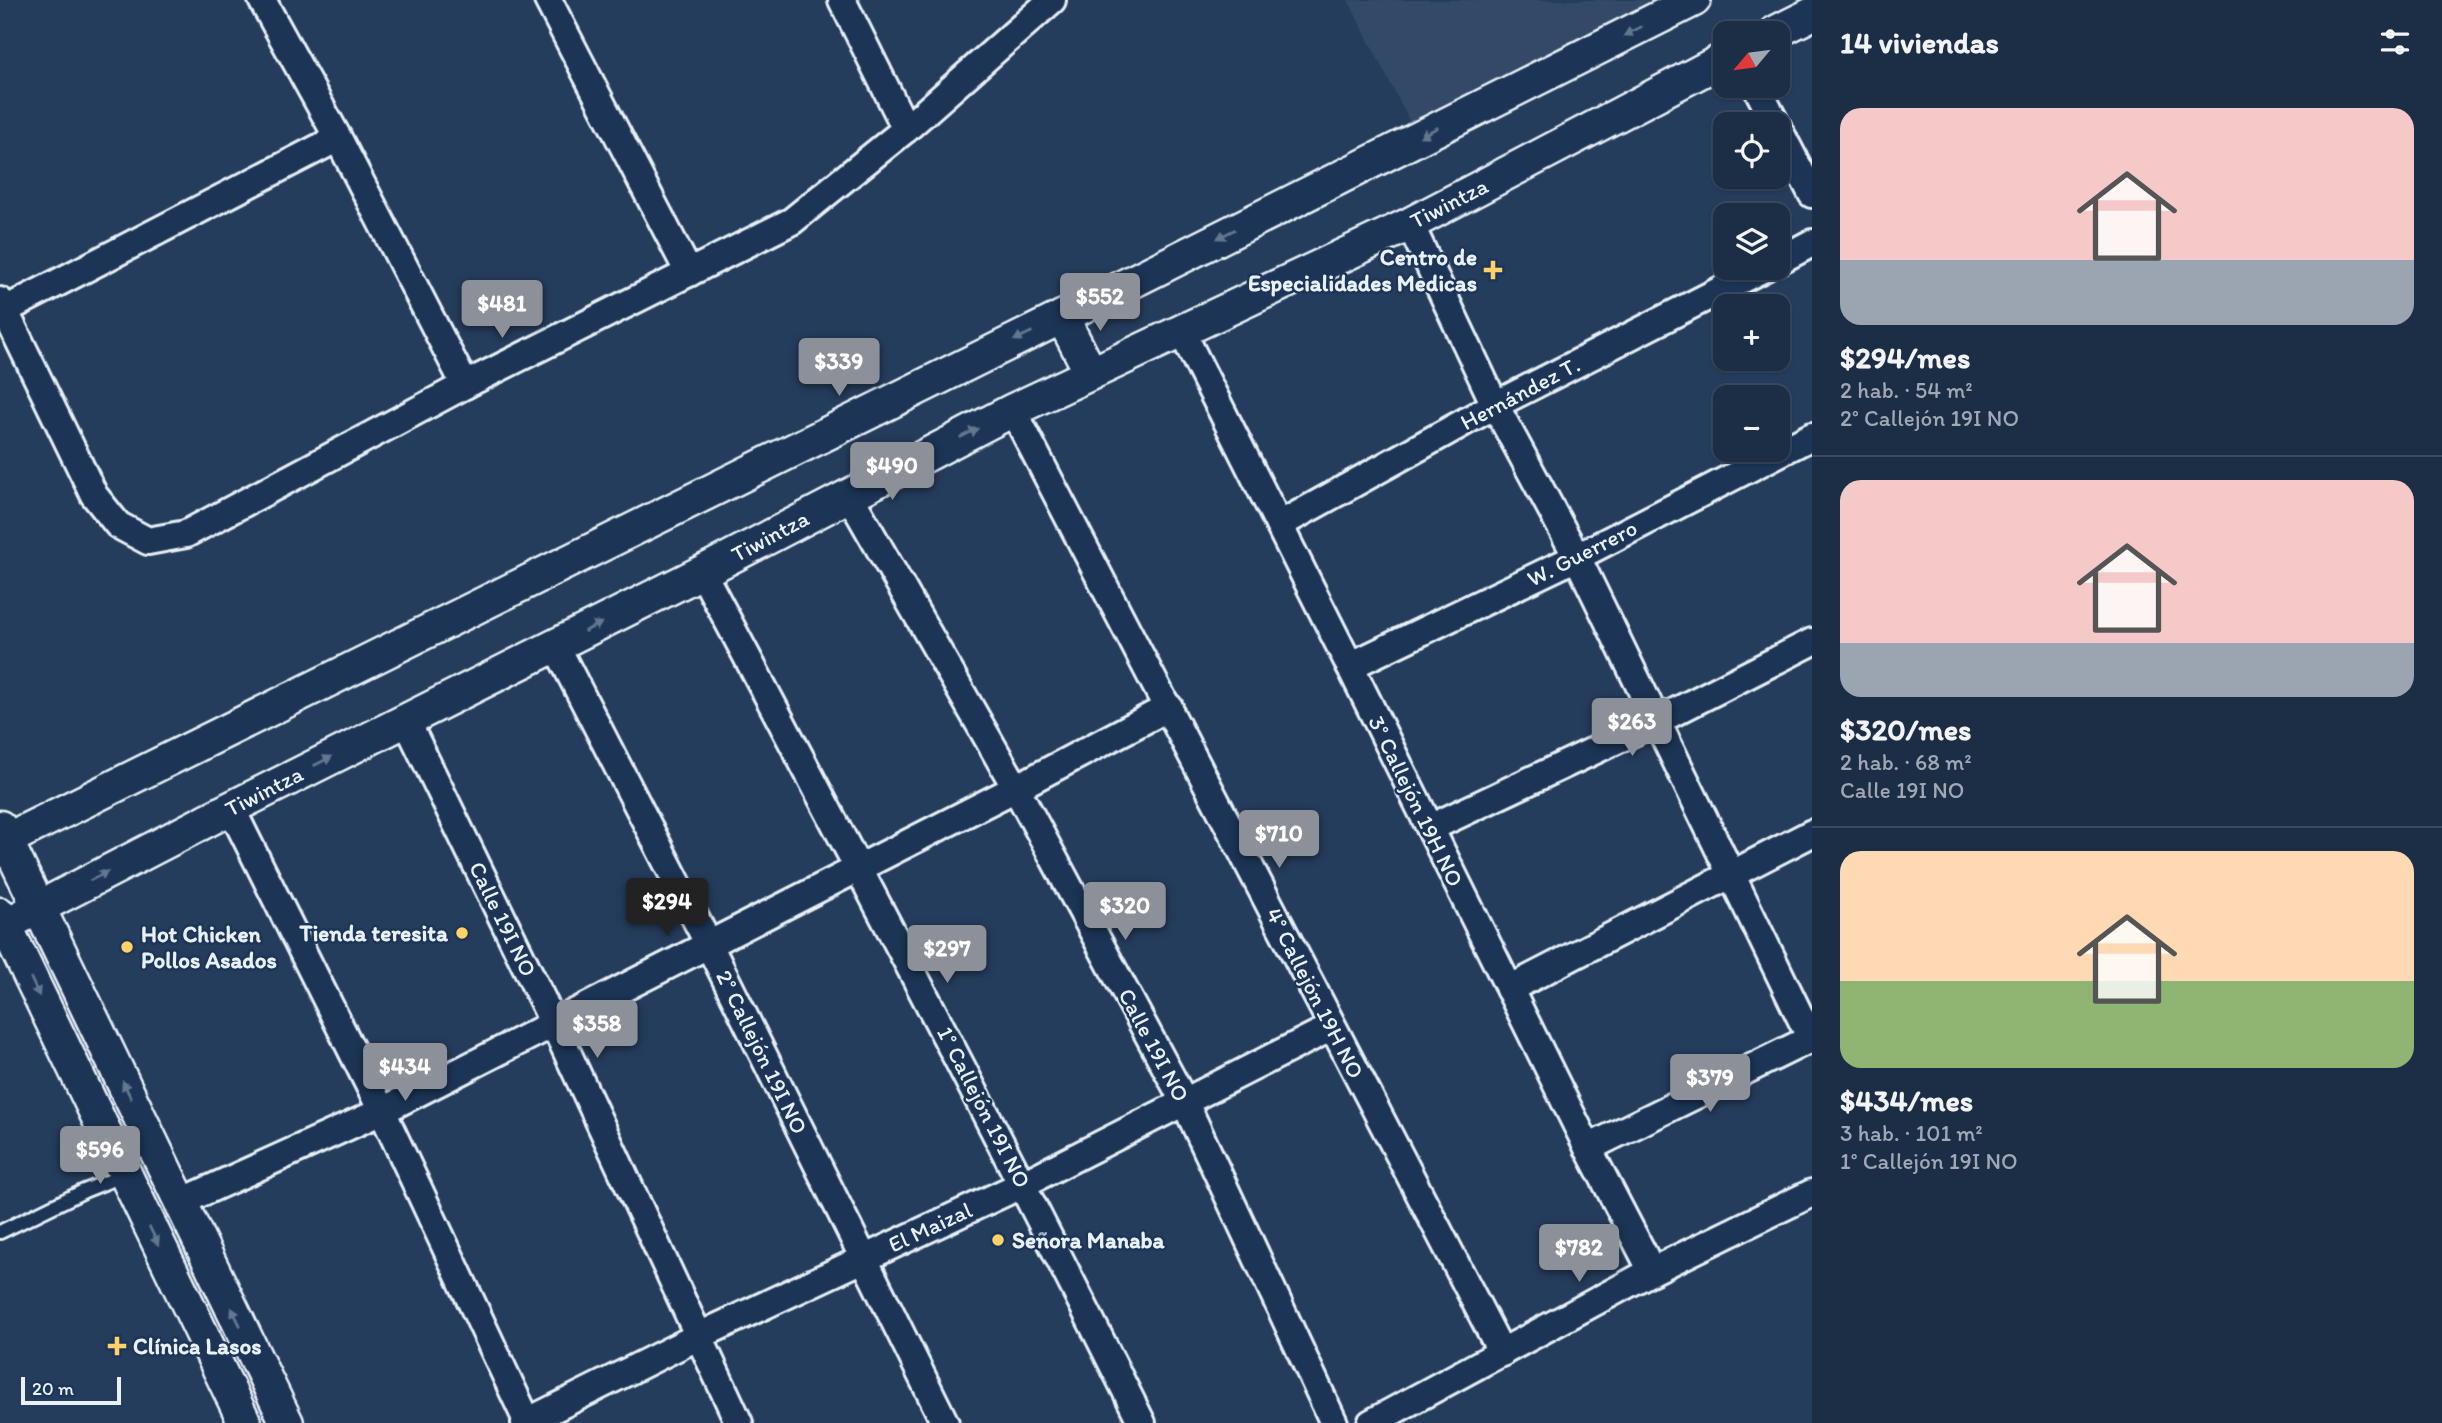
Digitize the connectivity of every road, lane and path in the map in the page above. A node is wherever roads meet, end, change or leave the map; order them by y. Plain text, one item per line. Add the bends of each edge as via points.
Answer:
1 (262, 0) edge
2 (548, 0) edge
3 (842, 0) edge
4 (1052, 0) edge
5 (1694, 0) edge
6 (1812, 14) edge
7 (1790, 25) edge
8 (1713, 65) edge
9 (906, 129) junction
10 (338, 138) junction
11 (1790, 151) edge
12 (1812, 194) edge
13 (1410, 224) junction
14 (1812, 243) edge
15 (1790, 255) edge
16 (690, 273) junction
17 (1740, 280) edge
18 (3, 306) edge
19 (1062, 317) junction
20 (1181, 330) junction
21 (1091, 373) junction
22 (466, 385) junction
23 (1495, 405) junction
24 (1013, 410) junction
25 (1812, 436) edge
26 (849, 495) junction
27 (1279, 525) junction
28 (1577, 557) junction
29 (702, 572) junction
30 (1812, 642) edge
31 (556, 646) junction
32 (1350, 666) junction
33 (1169, 707) junction
34 (406, 720) junction
35 (1657, 721) junction
36 (1016, 788) junction
37 (231, 808) junction
38 (1430, 828) junction
39 (1812, 833) edge
40 (2, 837) edge
41 (860, 868) junction
42 (1732, 873) junction
43 (39, 908) junction
44 (3, 920) edge
45 (708, 943) junction
46 (1509, 989) junction
47 (554, 1022) junction
48 (1332, 1027) junction
49 (1811, 1039) edge
50 (1185, 1103) junction
51 (382, 1111) junction
52 (1588, 1148) junction
53 (124, 1175) junction
54 (1023, 1184) junction
55 (1812, 1193) edge
56 (181, 1202) junction
57 (0, 1232) edge
58 (864, 1257) junction
59 (1652, 1271) junction
60 (699, 1336) junction
61 (1502, 1353) junction
62 (245, 1423) edge
63 (287, 1423) edge
64 (527, 1423) edge
65 (739, 1423) edge
66 (945, 1423) edge
67 (1142, 1423) edge
68 (1334, 1423) edge
69 (1371, 1423) edge

1 - 10 street
2 - 16 street
3 - 9 street
4 - 9 street
5 -> 19 street
6 - 7 street
8 - 13 street, Tiwintza
9 - 16 street via 792,221
10 - 18 street
10 - 22 street
11 - 12 street
13 - 20 street, Tiwintza
13 - 23 street
14 - 15 street
16 - 22 street
17 - 23 street, Hernández T.
18 - 22 street via 94,495 118,526 148,541 186,534
19 - 21 street
19 -> 40 street
20 - 21 street, Tiwintza
20 - 27 street, 3° Callejón 19H NO
21 - 24 street, Tiwintza
23 - 27 street, Hernández T.
23 - 28 street
26 -> 24 street, Tiwintza
24 - 33 street, 4° Callejón 19H NO
25 - 28 street, W. Guerrero
26 - 29 street, Tiwintza
26 - 36 street, Calle 19I NO
27 - 32 street, 3° Callejón 19H NO
28 - 32 street, W. Guerrero
28 - 35 street
31 -> 29 street, Tiwintza
29 - 41 street, 1° Callejón 19I NO
30 - 35 street
31 - 34 street, Tiwintza
31 - 45 street, 2° Callejón 19I NO
32 - 38 street, 3° Callejón 19H NO
33 - 36 street
33 - 48 street, 4° Callejón 19H NO
37 -> 34 street, Tiwintza
34 - 47 street, Calle 19I NO
35 - 38 street
35 - 42 street
36 - 41 street
36 - 50 street, Calle 19I NO
43 -> 37 street, Tiwintza
37 - 51 street
38 - 46 street, 3° Callejón 19H NO
39 - 42 street
40 - 43 street
41 - 45 street
41 - 54 street, 1° Callejón 19I NO
42 - 46 street
42 - 49 street
43 - 44 street, Tiwintza
56 -> 43 street
44 -> 53 street
45 - 47 street
45 - 58 street, 2° Callejón 19I NO
46 - 52 street, 3° Callejón 19H NO
47 - 51 street
47 - 60 street, Calle 19I NO
48 - 50 street, El Maizal
48 - 61 street, 4° Callejón 19H NO
49 - 52 street
50 - 54 street, El Maizal
50 - 68 street, Calle 19I NO
51 - 56 street
51 - 64 street
52 - 59 street, 3° Callejón 19H NO
53 - 57 lane
53 -> 62 street
54 - 58 street, El Maizal
54 - 67 street, 1° Callejón 19I NO
55 - 59 street
63 -> 56 street
58 - 60 street, El Maizal
58 - 66 street, 2° Callejón 19I NO
59 - 61 street
60 - 64 street, El Maizal
60 - 65 street, Calle 19I NO
61 - 69 street

